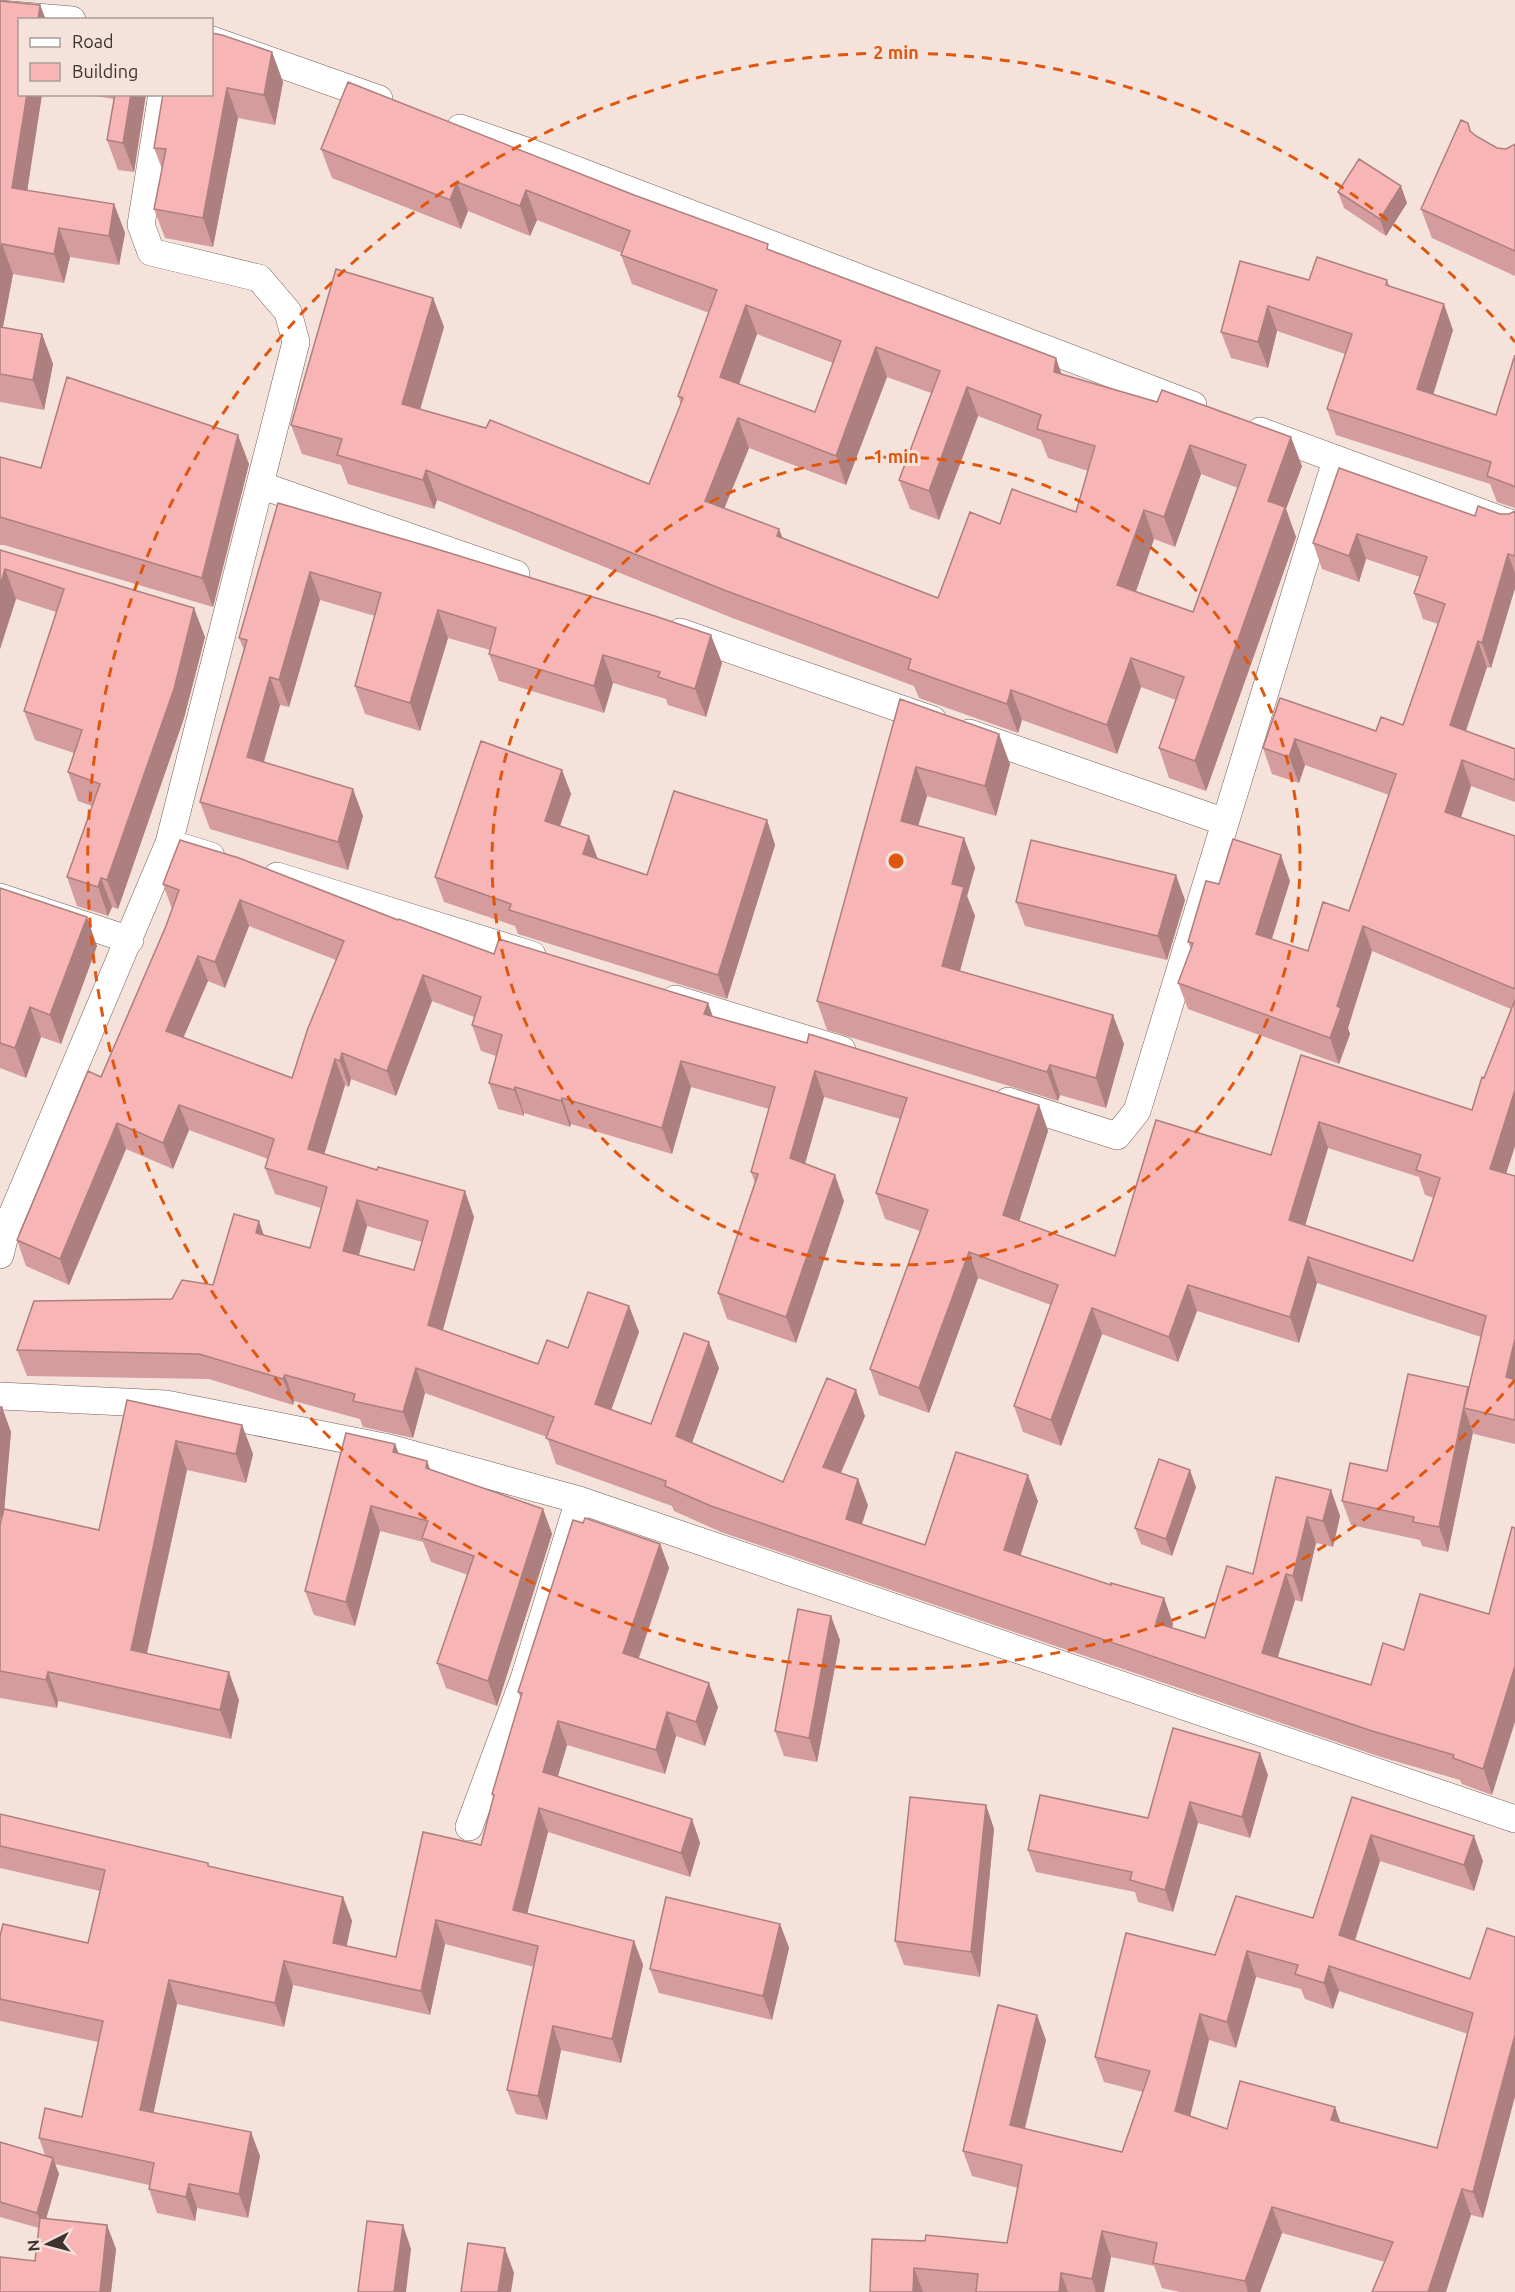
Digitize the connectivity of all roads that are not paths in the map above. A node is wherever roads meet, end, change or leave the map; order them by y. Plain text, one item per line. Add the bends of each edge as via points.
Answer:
1 (0, 14) edge
2 (48, 18) edge
3 (213, 40) edge
4 (162, 96) edge
5 (400, 106) edge
6 (433, 118) edge
7 (1336, 460) junction
8 (260, 485) junction
9 (1515, 525) edge
10 (541, 583) edge
11 (653, 622) edge
12 (1225, 822) junction
13 (170, 843) junction
14 (0, 897) edge
15 (129, 940) junction
16 (556, 962) edge
17 (647, 990) edge
18 (864, 1057) edge
19 (989, 1096) edge
20 (3, 1226) edge
21 (0, 1255) edge
22 (0, 1396) edge
23 (579, 1500) junction
24 (1515, 1819) edge
25 (469, 1827) dead end

1 - 2 street
3 - 5 street
4 - 8 street via 141,225 151,252 259,278 288,312 296,342
6 - 7 street
7 - 9 street
7 - 12 street
8 - 10 street
8 - 13 street via 213,624
11 - 12 street
12 - 19 street via 1137,1111 1117,1136
13 - 15 street
13 - 16 street
14 - 15 street
15 - 20 street
17 - 18 street
20 - 21 street
22 - 23 street via 166,1404 389,1448
23 - 24 street
23 - 25 street via 524,1679

